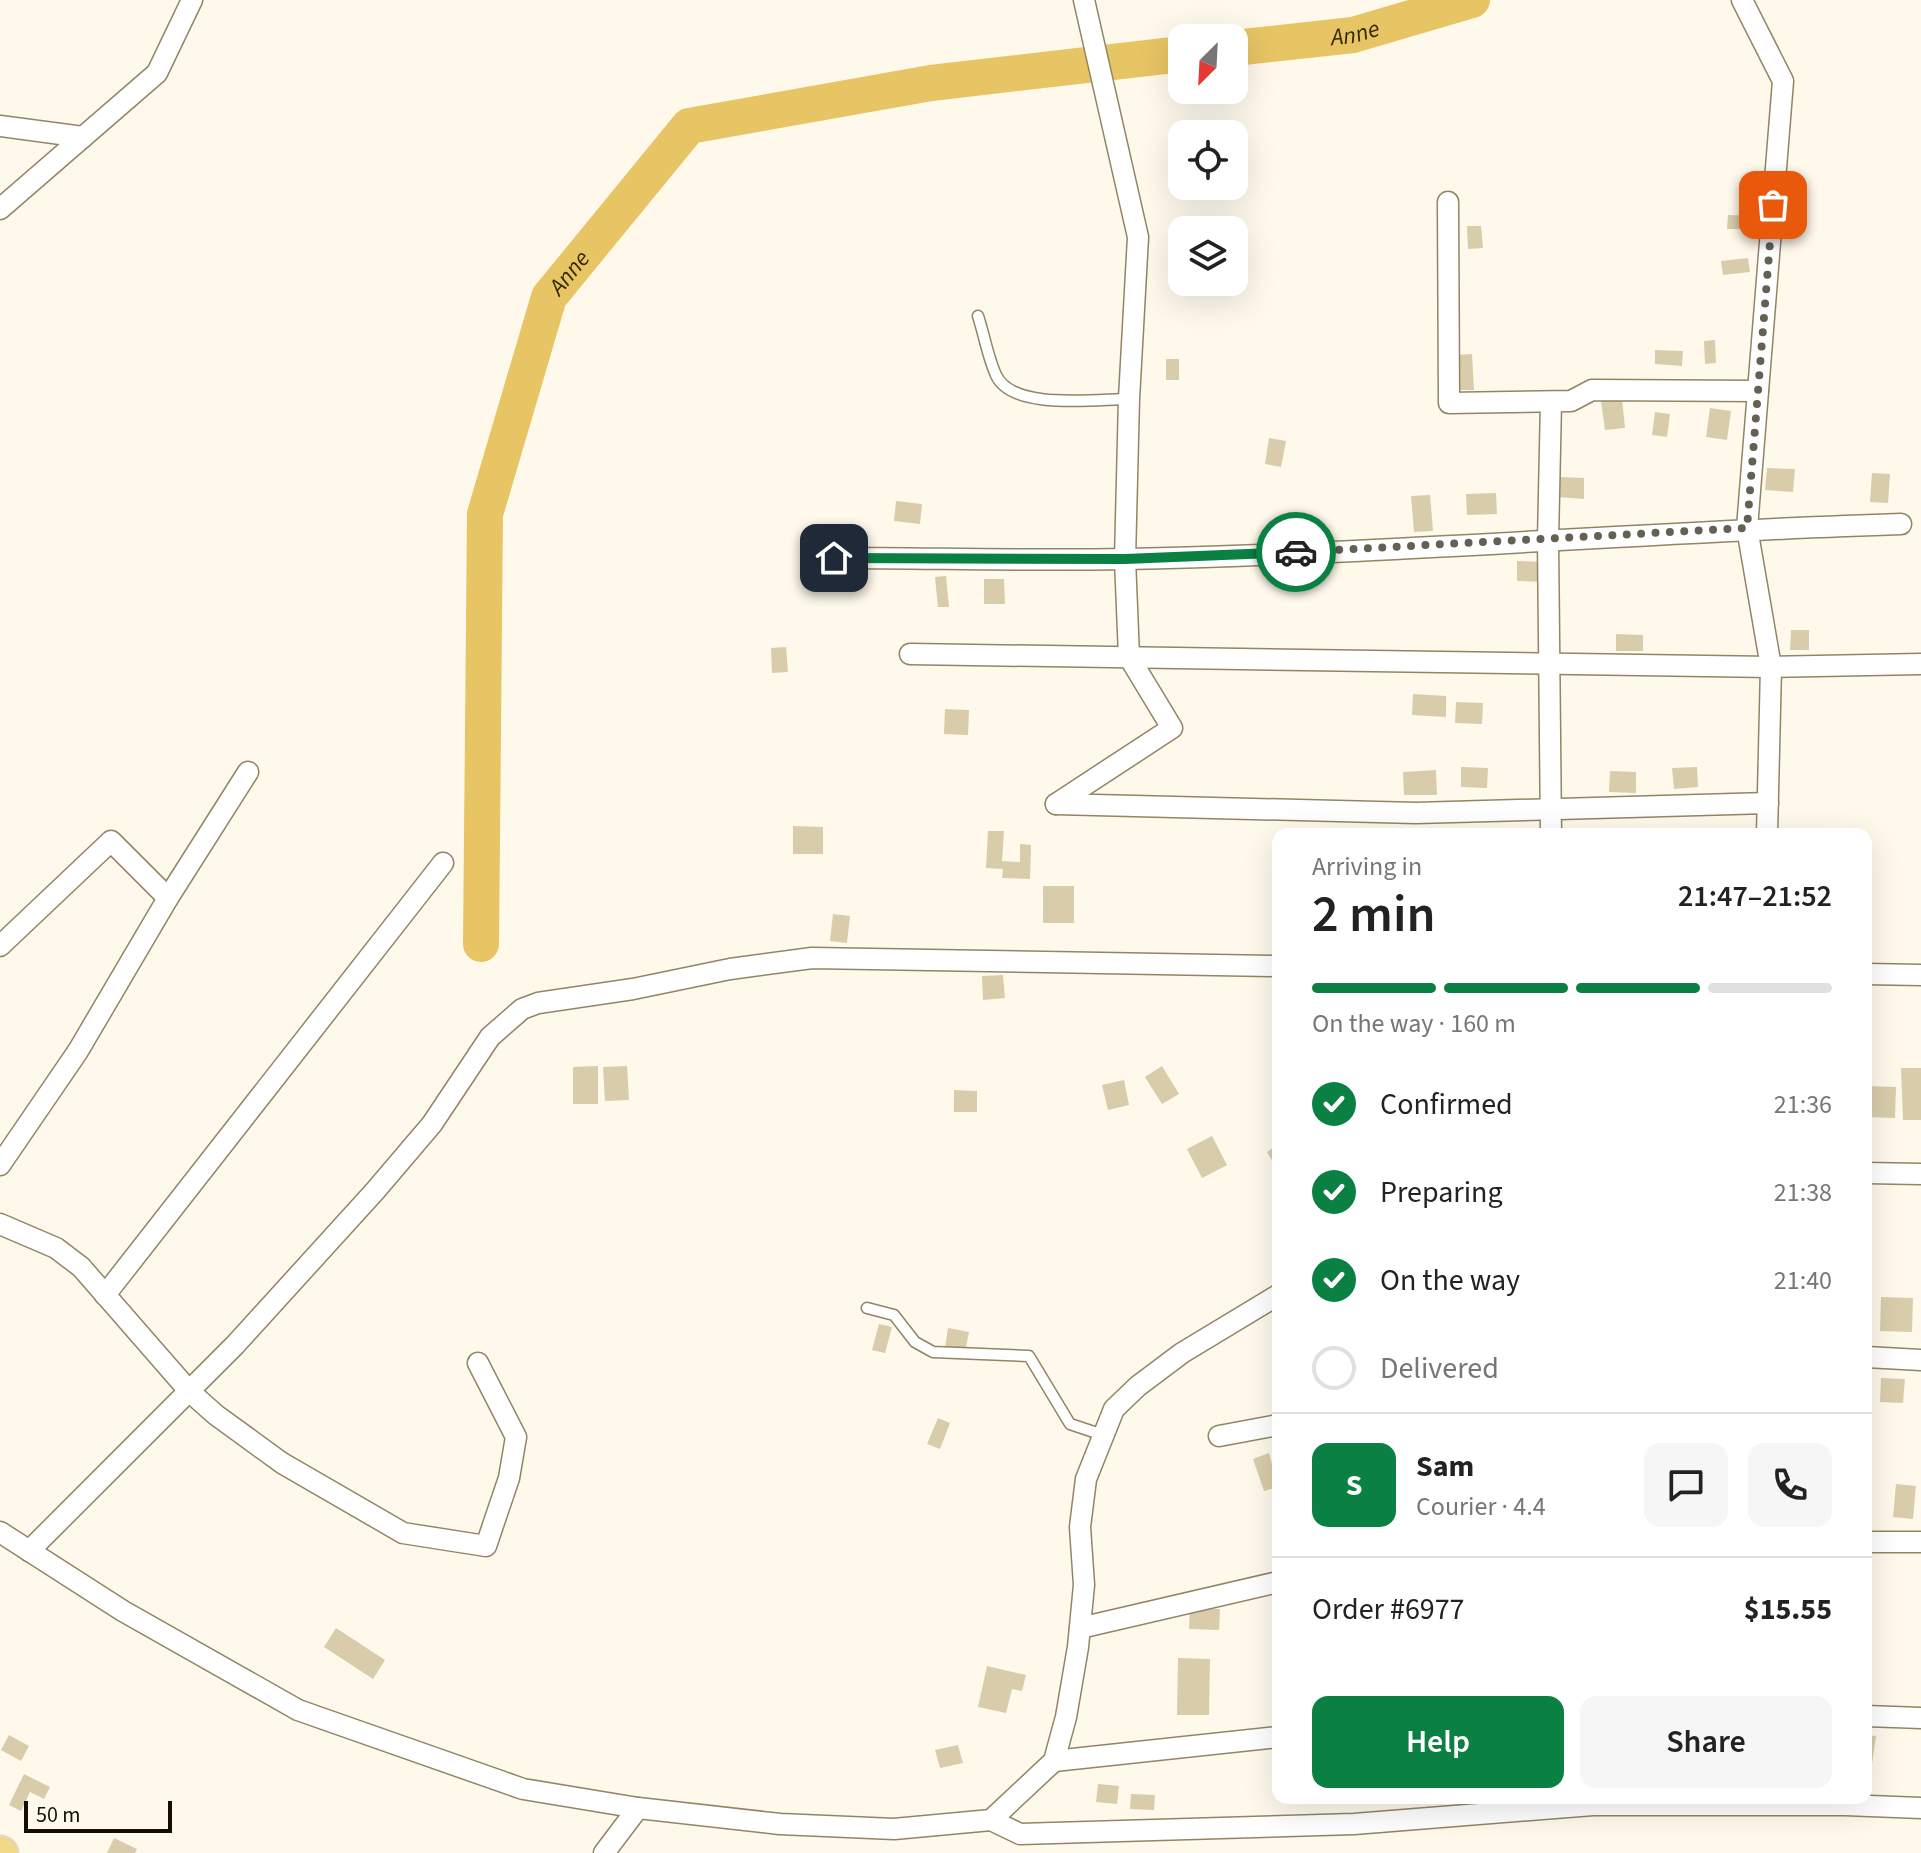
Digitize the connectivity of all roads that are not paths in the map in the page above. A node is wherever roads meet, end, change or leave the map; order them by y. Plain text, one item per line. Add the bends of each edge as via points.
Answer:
1 (192, 0) edge
2 (1084, 0) edge
3 (1742, 0) edge
4 (0, 126) edge
5 (83, 137) junction
6 (1448, 202) dead end
7 (0, 209) edge
8 (978, 316) dead end
9 (1758, 391) junction
10 (1129, 399) junction
11 (1551, 402) junction
12 (1901, 524) dead end
13 (1747, 528) junction
14 (1548, 540) junction
15 (834, 558) dead end
16 (1125, 559) junction
17 (910, 654) dead end
18 (1129, 657) junction
19 (1549, 663) junction
20 (1921, 664) edge
21 (1771, 667) junction
22 (248, 772) dead end
23 (1768, 803) junction
24 (1551, 809) junction
25 (1551, 828) edge
26 (1767, 828) edge
27 (443, 863) dead end
28 (168, 898) junction
29 (0, 946) edge
30 (1272, 966) edge
31 (1872, 974) edge
32 (1921, 975) edge
33 (0, 1165) edge
34 (1872, 1173) edge
35 (1921, 1174) edge
36 (0, 1224) edge
37 (105, 1295) junction
38 (1272, 1299) edge
39 (867, 1308) dead end
40 (1872, 1357) edge
41 (1921, 1360) edge
42 (478, 1363) dead end
43 (190, 1392) junction
44 (1272, 1426) edge
45 (1103, 1435) junction
46 (1219, 1436) dead end
47 (0, 1532) edge
48 (1872, 1542) edge
49 (1921, 1542) edge
50 (29, 1551) junction
51 (1272, 1583) edge
52 (1080, 1628) junction
53 (1872, 1716) edge
54 (1921, 1718) edge
55 (1272, 1738) edge
56 (1054, 1761) junction
57 (1677, 1804) edge
58 (1871, 1804) edge
59 (638, 1808) junction
60 (1921, 1808) edge
61 (991, 1820) junction
62 (604, 1853) edge

1 - 5 street via 157,73
2 - 10 street via 1138,237
3 - 9 street via 1783,81
4 - 5 street
5 - 7 street
6 - 11 street via 1449,403
8 - 10 lane via 996,376 1010,392 1064,400
9 - 11 street via 1592,390 1571,401
9 - 13 street
10 - 16 street
11 - 14 street
12 - 13 street
13 - 14 street
13 - 21 street
14 - 16 street
14 - 19 street
15 - 16 street
16 - 18 street
17 - 18 street
18 - 19 street
18 - 24 street via 1172,728 1056,804 1416,813
19 - 21 street
19 - 24 street
20 - 21 street
21 - 23 street
22 - 28 street
23 - 24 street
23 - 26 street
24 - 25 street
27 - 37 street
28 - 29 street via 111,841
28 - 33 street via 78,1051
30 - 43 street via 812,958 522,1009 490,1037 432,1124 375,1191
31 - 32 street
34 - 35 street
36 - 37 street via 56,1248
37 - 43 street
38 - 45 street via 1138,1386 1114,1409
39 - 45 lane via 894,1315 915,1342 933,1352 1029,1356 1070,1424
40 - 41 street
42 - 43 street via 516,1437 509,1478 486,1546 403,1533 282,1463
43 - 50 street
44 - 46 street
45 - 52 street via 1086,1479 1080,1527
47 - 50 street
48 - 49 street
50 - 59 street via 298,1710 523,1789
51 - 52 street
52 - 56 street
53 - 54 street
55 - 56 street
56 - 61 street
57 - 61 street via 1593,1805 1354,1824 1020,1834
58 - 60 street
59 - 61 street via 780,1824 894,1829
59 - 62 street

